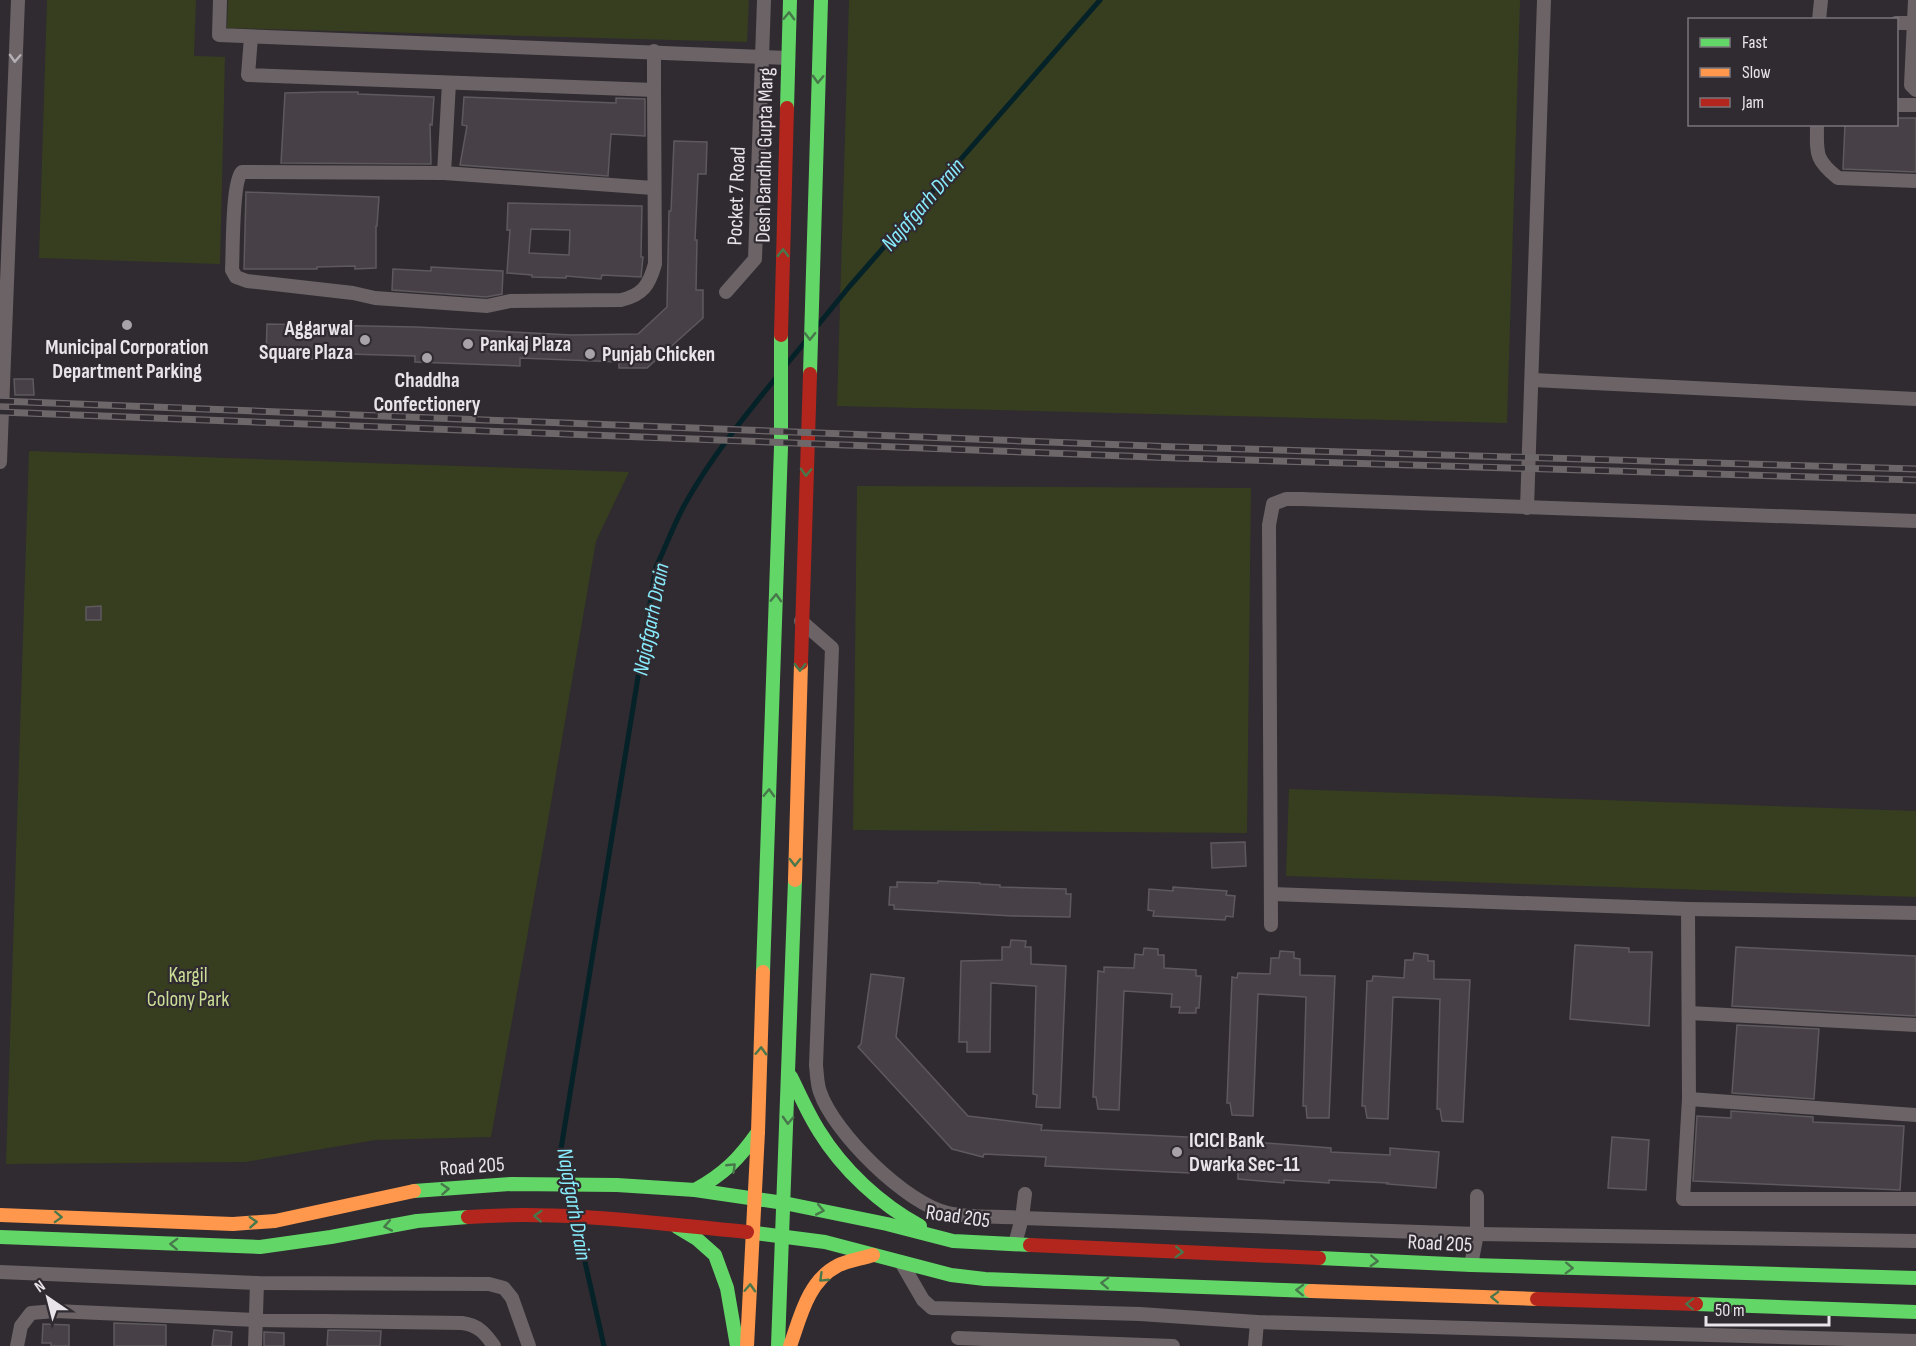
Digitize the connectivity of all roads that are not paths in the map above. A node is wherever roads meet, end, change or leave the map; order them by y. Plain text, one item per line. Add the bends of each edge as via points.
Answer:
1 (18, 0) edge
2 (220, 0) edge
3 (764, 0) edge
4 (790, 0) edge
5 (821, 0) edge
6 (1544, 0) edge
7 (1821, 0) edge
8 (1915, 0) edge
9 (1820, 18) edge
10 (1898, 23) edge
11 (1914, 23) junction
12 (251, 37) junction
13 (654, 51) junction
14 (763, 56) junction
15 (788, 58) junction
16 (449, 82) junction
17 (654, 90) junction
18 (1916, 90) edge
19 (1898, 105) edge
20 (1916, 105) edge
21 (1817, 126) edge
22 (444, 173) junction
23 (1916, 181) edge
24 (653, 188) junction
25 (726, 292) dead end
26 (3, 357) edge
27 (1533, 380) junction
28 (1916, 399) edge
29 (0, 462) edge
30 (1527, 508) junction
31 (1916, 521) edge
32 (801, 621) junction
33 (1272, 894) junction
34 (1688, 909) junction
35 (1916, 913) edge
36 (1271, 925) dead end
37 (1689, 1013) junction
38 (1916, 1025) edge
39 (789, 1074) junction
40 (1689, 1099) junction
41 (1916, 1115) edge
42 (758, 1132) junction
43 (695, 1190) junction
44 (1025, 1194) dead end
45 (1477, 1196) dead end
46 (754, 1199) junction
47 (1916, 1199) edge
48 (784, 1203) junction
49 (0, 1215) edge
50 (1022, 1218) junction
51 (674, 1226) junction
52 (752, 1231) junction
53 (782, 1234) junction
54 (1477, 1234) junction
55 (0, 1237) edge
56 (953, 1241) junction
57 (1916, 1241) edge
58 (1016, 1244) junction
59 (875, 1255) junction
60 (901, 1262) junction
61 (1471, 1265) junction
62 (0, 1272) edge
63 (1916, 1278) edge
64 (257, 1283) junction
65 (1916, 1312) edge
66 (256, 1320) junction
67 (1257, 1322) junction
68 (958, 1338) dead end
69 (1916, 1341) edge
70 (1877, 1343) edge
71 (1897, 1343) edge
72 (17, 1346) edge
73 (255, 1346) edge
74 (494, 1346) edge
75 (529, 1346) edge
76 (737, 1346) edge
77 (747, 1346) edge
78 (778, 1346) edge
79 (790, 1346) edge
80 (1173, 1346) edge
81 (1255, 1346) edge

1 -> 26 street
2 - 12 street via 219,35
3 - 14 street, Pocket 7 Road
15 -> 4 main road, Desh Bandhu Gupta Marg
5 -> 32 main road
6 - 27 street
7 - 9 street
8 - 11 street
10 - 11 street
11 - 18 street via 1911,85
12 - 13 street
12 - 16 street via 249,75
13 - 14 street
13 - 17 street
14 - 15 street
14 - 25 street, Pocket 7 Road via 755,259
42 -> 15 main road, Desh Bandhu Gupta Marg via 781,447
16 - 17 street
16 - 22 street
17 - 24 street
19 - 20 street
21 - 23 street via 1817,155 1838,178
22 - 24 street
22 - 24 street via 242,172 236,195 232,270 236,277 247,281 386,299 487,306 527,300 621,300 643,291 651,279 655,264
26 - 29 street
27 - 28 street
27 - 30 street
30 - 31 street
30 - 33 street via 1302,499 1274,504 1269,525
32 -> 39 main road
32 - 50 street via 832,648 816,1065 820,1093 841,1129 887,1177 923,1204 948,1213
33 - 34 street
33 - 36 street
34 - 35 street
34 - 37 street
37 - 38 street
37 - 40 street
39 -> 48 main road
39 - 56 main road via 820,1134 864,1185 905,1219
40 - 41 street
40 - 47 street via 1683,1199
43 -> 42 main road via 722,1176 739,1160
42 - 46 main road, Desh Bandhu Gupta Marg
43 - 46 main road, Road 205
49 -> 43 main road, Road 205 via 233,1224 275,1221 412,1191 511,1184
44 - 50 street
45 - 54 street
46 - 48 main road, Road 205
46 - 52 main road, Desh Bandhu Gupta Marg
48 - 53 main road
48 -> 56 main road, Road 205
50 - 54 street
50 - 58 street
51 - 52 main road
51 -> 55 main road via 509,1214 417,1221 260,1247
51 - 76 main road via 715,1255 727,1287
52 - 53 main road
77 -> 52 main road, Desh Bandhu Gupta Marg
53 - 59 main road
53 - 78 main road
54 - 57 street
54 - 61 street
56 - 58 main road, Road 205
58 -> 61 main road, Road 205
59 - 60 main road
59 -> 79 main road via 837,1266 825,1274 813,1287
65 -> 60 main road via 985,1279
60 - 67 street via 932,1308
61 -> 63 main road, Road 205
62 - 64 street
64 - 66 street
64 - 75 street via 489,1284 504,1288 512,1298
66 - 72 street via 31,1313 21,1326
66 - 73 street
66 - 74 street via 474,1324
67 - 70 street via 1584,1330
67 - 81 street
68 - 80 street
69 - 71 street
70 - 71 street

